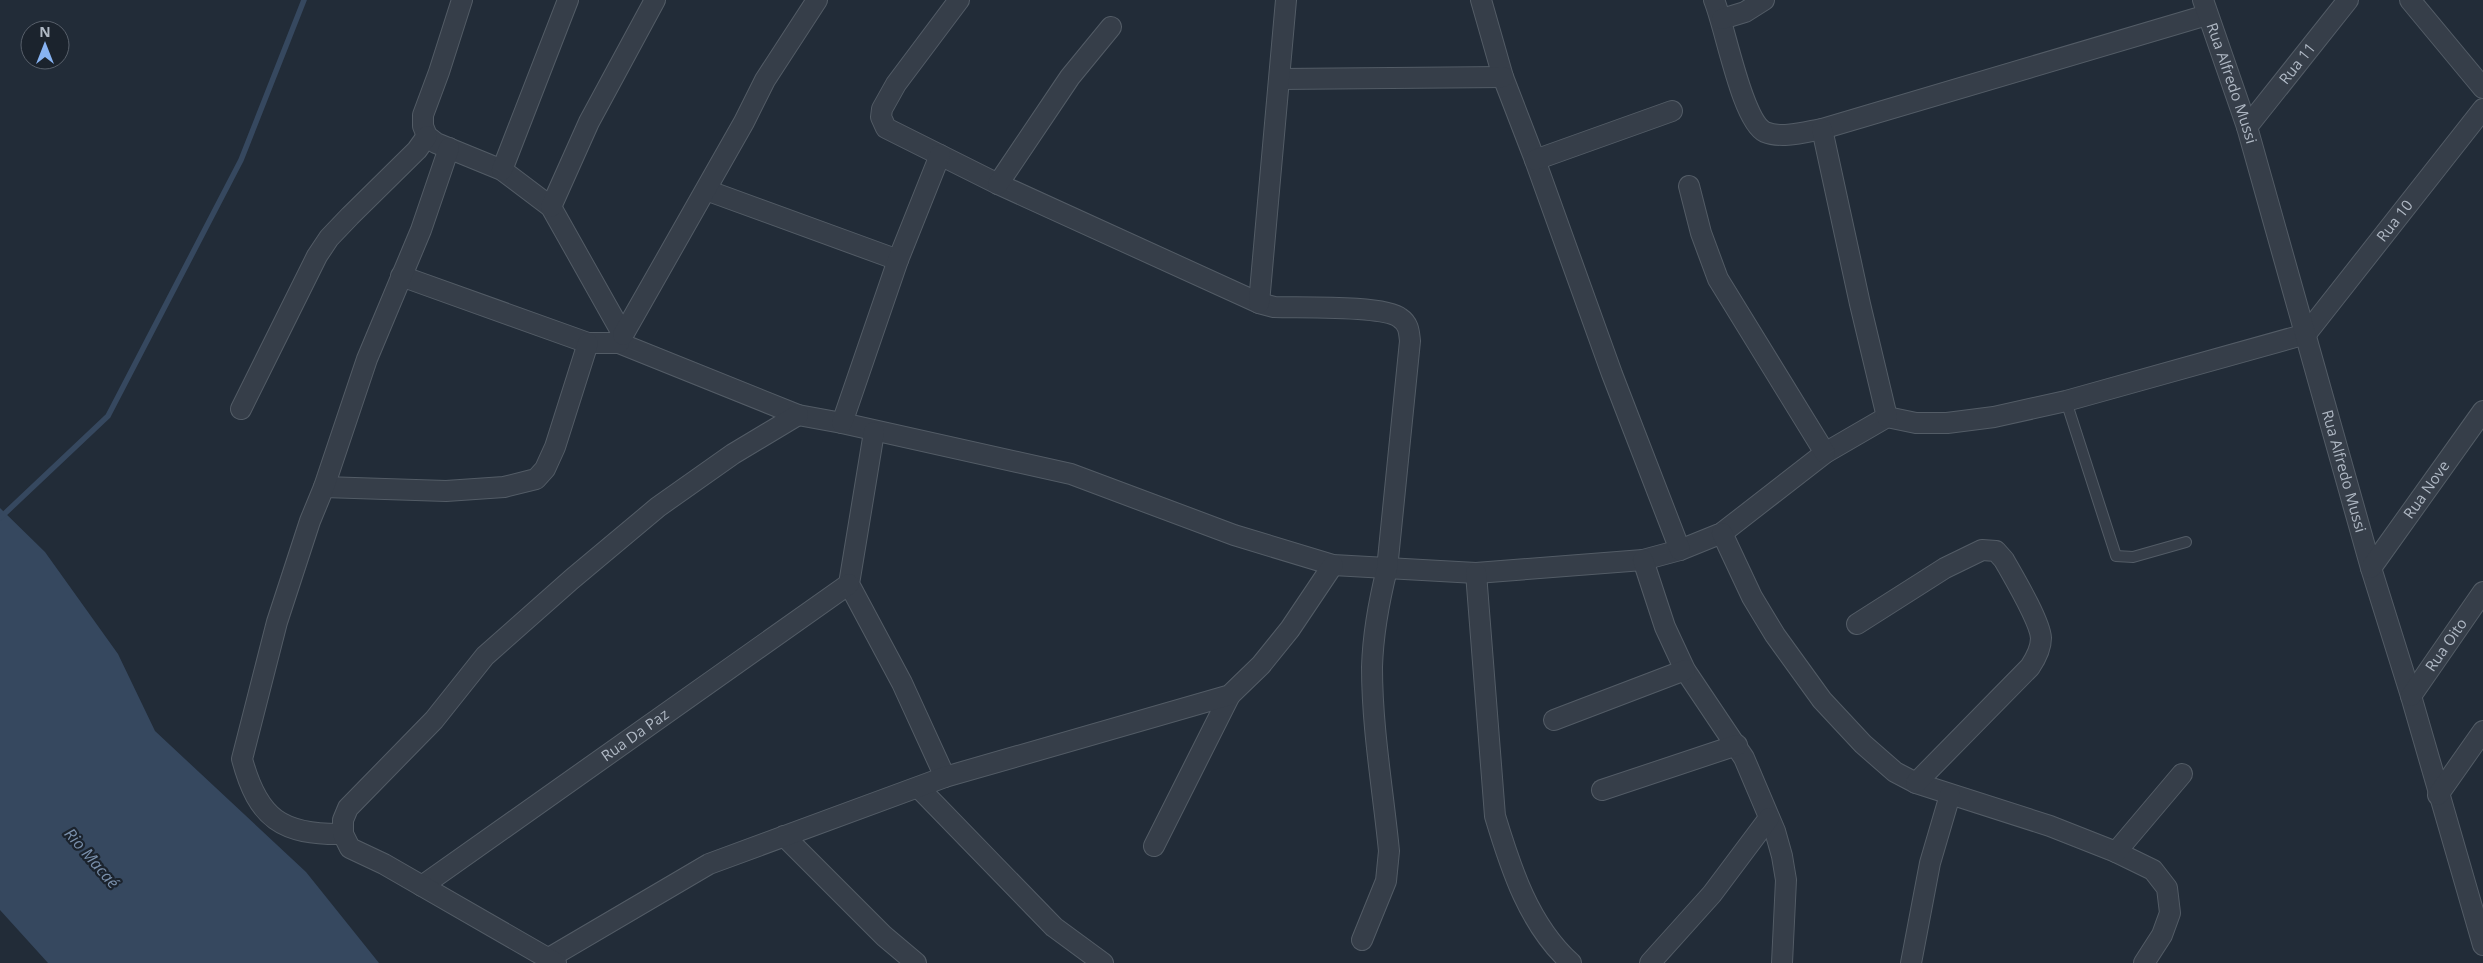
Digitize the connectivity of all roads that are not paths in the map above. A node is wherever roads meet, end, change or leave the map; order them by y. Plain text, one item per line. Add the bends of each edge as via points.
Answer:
1 (462, 0) edge
2 (568, 0) edge
3 (655, 0) edge
4 (817, 0) edge
5 (959, 0) edge
6 (1286, 0) edge
7 (1481, 0) edge
8 (1714, 0) edge
9 (1764, 0) edge
10 (2348, 0) edge
11 (2410, 0) edge
12 (2205, 7) edge
13 (1722, 19) junction
14 (1111, 27) dead end
15 (1503, 77) junction
16 (1280, 80) junction
17 (2483, 88) edge
18 (2483, 108) edge
19 (1672, 111) dead end
20 (2246, 127) junction
21 (1822, 129) junction
22 (427, 136) junction
23 (449, 148) junction
24 (940, 155) junction
25 (1535, 160) junction
26 (502, 170) junction
27 (998, 184) junction
28 (1689, 186) dead end
29 (706, 190) junction
30 (551, 207) junction
31 (898, 260) junction
32 (401, 276) junction
33 (1259, 303) junction
34 (2306, 334) junction
35 (621, 339) junction
36 (588, 343) junction
37 (2066, 401) junction
38 (241, 408) dead end
39 (2483, 411) edge
40 (798, 415) junction
41 (1888, 417) junction
42 (842, 423) junction
43 (874, 432) junction
44 (1824, 453) junction
45 (324, 487) junction
46 (1722, 533) junction
47 (2186, 542) dead end
48 (1680, 550) junction
49 (1644, 560) junction
50 (1333, 565) junction
51 (2371, 568) junction
52 (1387, 569) junction
53 (1476, 573) junction
54 (849, 584) junction
55 (2483, 592) edge
56 (1857, 624) dead end
57 (1685, 670) junction
58 (1230, 695) junction
59 (2411, 696) junction
60 (1554, 720) dead end
61 (2480, 740) edge
62 (1737, 745) junction
63 (2182, 774) dead end
64 (945, 777) junction
65 (1916, 784) junction
66 (919, 788) junction
67 (1602, 790) dead end
68 (1950, 795) junction
69 (2438, 796) junction
70 (1769, 818) junction
71 (343, 834) junction
72 (784, 836) junction
73 (1154, 846) dead end
74 (2116, 852) junction
75 (422, 886) junction
76 (1362, 940) dead end
77 (2483, 945) edge
78 (553, 960) edge
79 (2146, 962) edge
80 (916, 963) edge
81 (1103, 963) edge
82 (1571, 963) edge
83 (1650, 963) edge
84 (1782, 963) edge
85 (1911, 963) edge

1 - 22 street via 423,115
2 - 26 street
3 - 30 street via 589,122
4 - 29 street via 765,80
5 - 24 street via 896,84 881,117 886,128
6 - 16 street
7 - 15 street
8 - 13 street
9 - 13 street via 1745,12
10 - 20 street, Rua 11
11 - 17 street
12 - 20 street, Rua Alfredo Mussi
12 - 21 street
13 - 21 street via 1738,81 1754,122 1764,131 1775,134
14 - 27 street via 1070,77
15 - 16 street
15 - 25 street
16 - 33 street
18 - 34 street, Rua 10
19 - 25 street
20 - 34 street, Rua Alfredo Mussi
21 - 41 street
22 - 23 street
22 - 38 street via 329,238
23 - 26 street
23 - 32 street via 421,230
24 - 27 street
24 - 31 street
25 - 48 street via 1608,365
26 - 30 street
27 - 33 street
28 - 44 street via 1701,233 1718,279
29 - 31 street
29 - 35 street
30 - 35 street
31 - 42 street
32 - 36 street
32 - 45 street via 367,359
33 - 52 street via 1274,307 1382,310 1400,317 1409,328
34 - 37 street
34 - 51 street, Rua Alfredo Mussi
35 - 36 street
35 - 40 street
36 - 45 street via 554,447 545,469 536,480 504,487 446,490
37 - 41 street via 1947,424
37 - 47 lane via 2116,556 2133,557
39 - 51 street, Rua Nove
40 - 42 street
40 - 71 street via 732,454 658,507 486,656 434,720 348,808 343,820
41 - 44 street
42 - 43 street
43 - 50 street via 1071,474 1234,535
43 - 54 street
44 - 46 street
45 - 71 street via 277,622 242,759 259,801 280,824 314,834
46 - 48 street
46 - 65 street via 1765,621 1822,700 1863,744 1895,772
48 - 49 street
49 - 53 street
49 - 57 street via 1665,627
50 - 52 street
50 - 58 street via 1290,630
51 - 59 street, Rua Alfredo Mussi
52 - 53 street
52 - 76 street via 1379,603 1372,666 1373,709 1389,851 1386,881
53 - 82 street via 1495,816 1506,853 1535,920 1556,949
54 - 64 street via 902,683
54 - 75 street, Rua Da Paz
55 - 59 street, Rua Oito
56 - 65 street via 1945,568 1982,550 1996,551 2004,560 2041,637 2038,654 2030,667
57 - 60 street
57 - 62 street
58 - 64 street
58 - 73 street
59 - 69 street, Rua Alfredo Mussi
61 - 69 street
62 - 67 street
62 - 70 street
63 - 74 street
64 - 66 street
65 - 68 street
66 - 72 street
66 - 81 street via 1054,927
68 - 74 street via 2050,826
68 - 85 street via 1930,863
69 - 77 street, Rua Alfredo Mussi
70 - 83 street via 1712,894
70 - 84 street via 1786,880
71 - 75 street via 350,848
72 - 78 street via 709,864
72 - 80 street via 877,930
74 - 79 street via 2153,870 2167,888 2170,913
75 - 78 street

